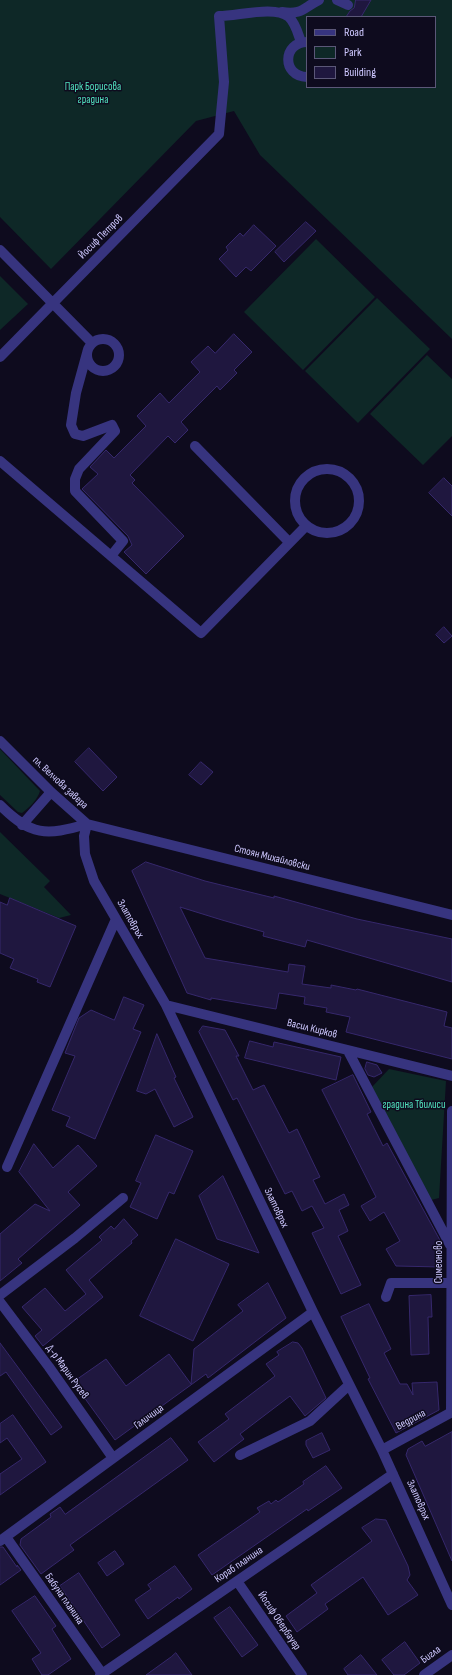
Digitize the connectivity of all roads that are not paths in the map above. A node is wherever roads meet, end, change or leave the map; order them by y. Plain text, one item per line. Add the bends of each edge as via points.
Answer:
1 (319, 0) edge
2 (337, 0) edge
3 (348, 5) dead end
4 (282, 12) junction
5 (304, 42) edge
6 (306, 77) edge
7 (0, 250) edge
8 (53, 303) junction
9 (92, 343) junction
10 (87, 353) junction
11 (0, 357) edge
12 (195, 446) dead end
13 (0, 461) edge
14 (306, 526) junction
15 (289, 542) junction
16 (111, 556) junction
17 (0, 741) edge
18 (51, 792) junction
19 (0, 805) edge
20 (87, 824) junction
21 (22, 825) junction
22 (452, 915) edge
23 (116, 919) junction
24 (166, 1005) junction
25 (348, 1050) junction
26 (452, 1076) edge
27 (452, 1111) edge
28 (7, 1167) dead end
29 (123, 1198) dead end
30 (451, 1248) edge
31 (451, 1284) edge
32 (0, 1295) edge
33 (386, 1297) dead end
34 (0, 1302) edge
35 (313, 1312) junction
36 (350, 1385) junction
37 (452, 1412) edge
38 (382, 1450) junction
39 (240, 1455) dead end
40 (113, 1458) junction
41 (393, 1474) junction
42 (3, 1539) edge
43 (237, 1581) junction
44 (452, 1605) edge
45 (452, 1655) edge
46 (102, 1675) edge
47 (302, 1675) edge
48 (424, 1675) edge

1 - 4 street via 303,11 292,14
2 - 3 street
4 - 5 street via 296,26
4 - 8 street, Йосиф Петров via 219,16 224,82 219,134
5 - 6 street via 294,46 290,51 288,63 294,73
7 - 8 street
8 - 9 street
8 - 11 street, Йосиф Петров
9 - 10 street
9 - 10 street via 101,338 111,340 120,353 118,363 109,370 98,370 89,364
10 - 16 street via 76,393 71,425 74,434 82,436 112,426 115,431 79,469 75,479 75,492 123,541
12 - 15 street
13 - 16 street
14 - 14 street via 321,533 332,533 342,530 351,523 357,514 359,493 347,475 338,470 322,469 307,476 300,483 295,493 294,504 297,514
14 - 15 street
15 - 16 street via 201,633
17 - 18 street, пл. Велчова завера
18 - 20 street, пл. Велчова завера
18 - 21 street
19 - 21 street, пл. Велчова завера
20 - 21 street, пл. Велчова завера via 63,831 39,831
20 - 22 street, Стоян Михайловски
20 - 23 street, Златовръх via 84,836 85,854 94,881
23 - 24 street, Златовръх
23 - 28 street
24 - 25 street, Васил Кирков
24 - 35 street, Златовръх
25 - 26 street, Васил Кирков
25 - 30 street
27 - 30 street, Симеоново
29 - 32 street
30 - 31 street, Симеоново
31 - 33 street via 391,1283
31 - 37 street, Симеоново
34 - 40 street, Д-р Марин Русев
35 - 36 street, Златовръх
35 - 40 street, Галичица
36 - 38 street, Златовръх
36 - 39 street via 310,1421
37 - 38 street, Ведрина
38 - 41 street, Златовръх
40 - 42 street, Галичица
41 - 43 street, Кораб планина
41 - 44 street, Златовръх
42 - 46 street, Бабуна планина
43 - 46 street, Кораб планина
43 - 47 street, Йосиф Обербауер
45 - 48 street, Бигла

